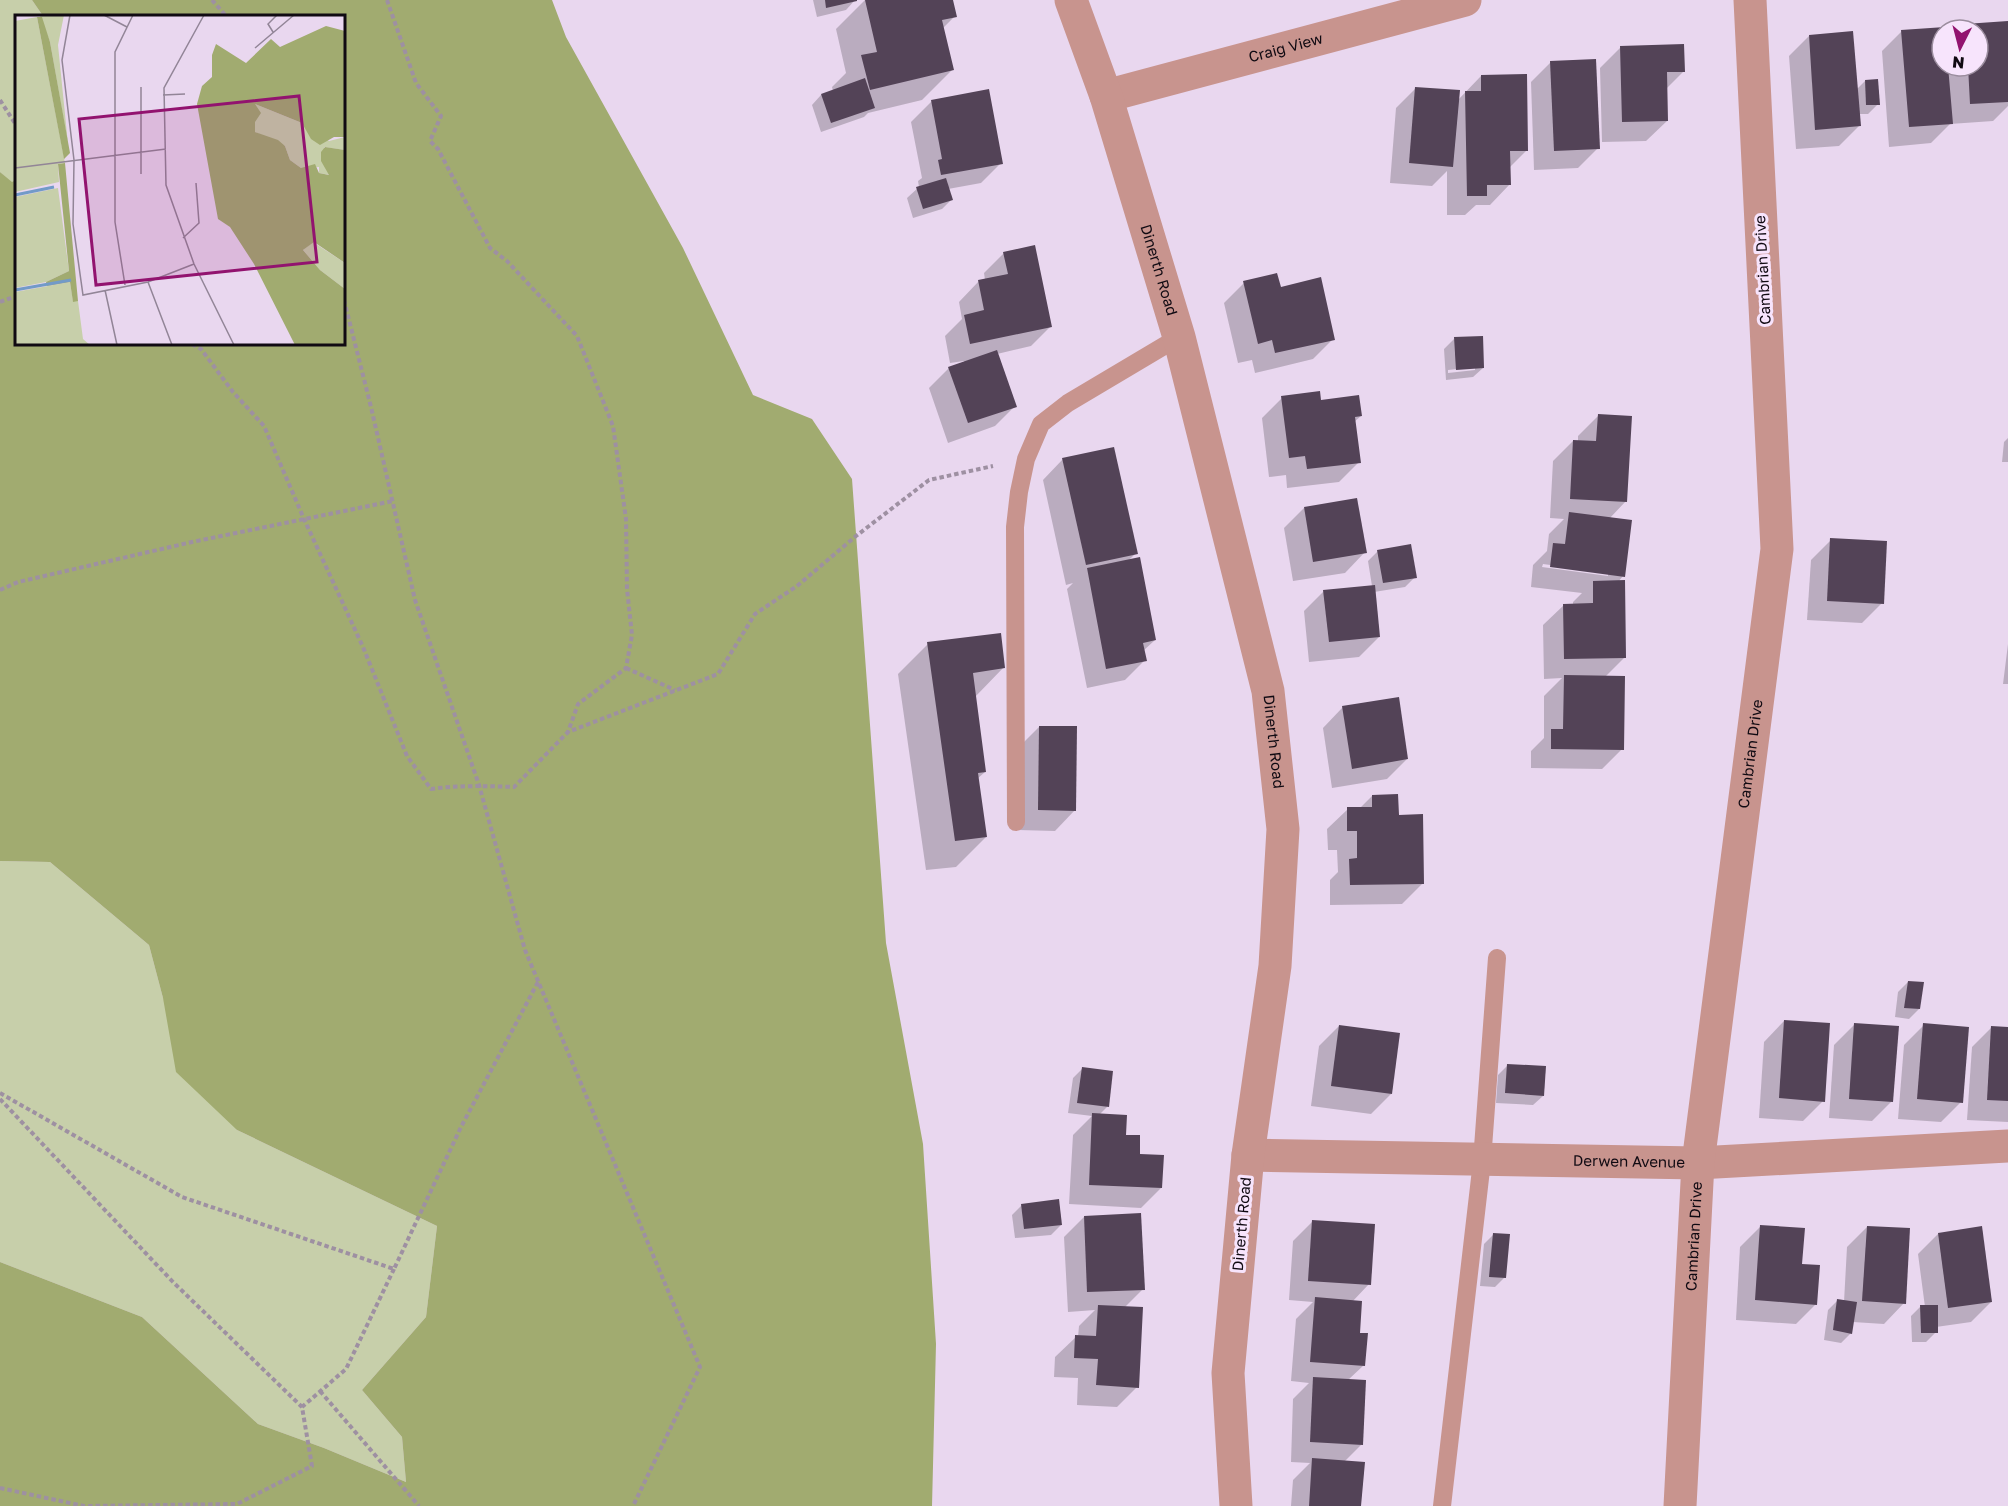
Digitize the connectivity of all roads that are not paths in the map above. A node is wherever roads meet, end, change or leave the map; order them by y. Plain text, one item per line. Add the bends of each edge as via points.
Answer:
1 (1071, 0) edge
2 (1465, 0) edge
3 (1750, 0) edge
4 (1106, 96) junction
5 (1179, 337) junction
6 (1016, 822) dead end
7 (1497, 958) dead end
8 (2008, 1146) edge
9 (1248, 1155) junction
10 (1482, 1161) junction
11 (1698, 1163) junction
12 (1236, 1506) edge
13 (1442, 1506) edge
14 (1680, 1506) edge

1 - 4 street, Dinerth Road
2 - 4 street, Craig View
3 - 11 street, Cambrian Drive via 1777,549
4 - 5 street, Dinerth Road
5 - 6 lane via 1068,403 1041,424 1026,459 1015,527
5 - 9 street, Dinerth Road via 1268,691 1283,830 1275,966
7 - 10 lane
8 - 11 street, Derwen Avenue
9 - 10 street, Derwen Avenue
9 - 12 street, Dinerth Road via 1228,1373
10 - 11 street, Derwen Avenue
10 - 13 lane
11 - 14 street, Cambrian Drive

